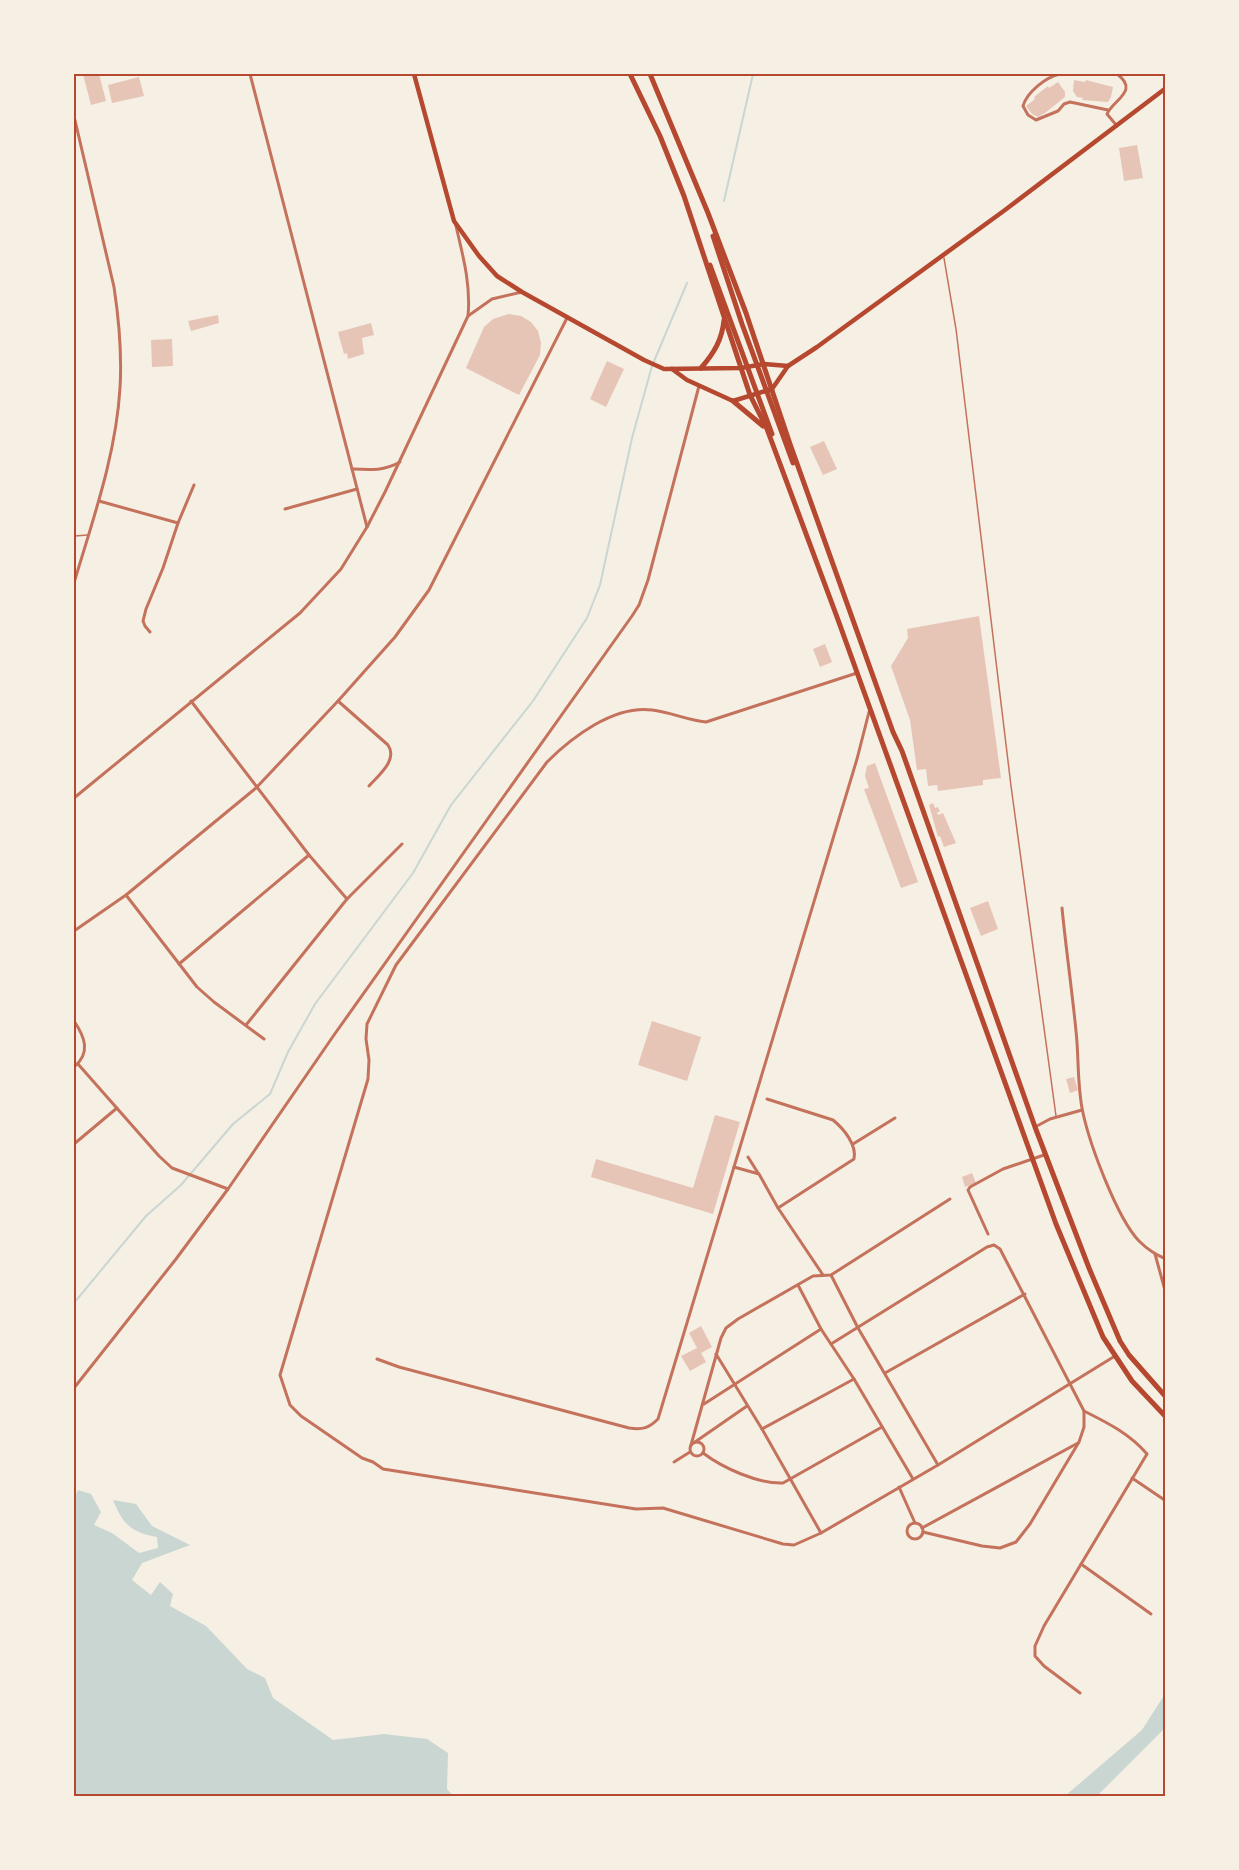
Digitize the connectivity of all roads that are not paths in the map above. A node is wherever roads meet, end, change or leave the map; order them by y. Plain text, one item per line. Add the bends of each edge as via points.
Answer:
1 (250, 74) edge
2 (414, 74) edge
3 (630, 74) edge
4 (650, 74) edge
5 (1059, 74) edge
6 (1117, 74) edge
7 (1166, 88) edge
8 (1108, 110) junction
9 (74, 116) edge
10 (1117, 126) junction
11 (697, 188) junction
12 (684, 196) junction
13 (454, 221) junction
14 (943, 255) junction
15 (522, 292) junction
16 (468, 316) junction
17 (568, 316) junction
18 (725, 319) junction
19 (756, 341) junction
20 (735, 349) junction
21 (764, 364) junction
22 (788, 366) junction
23 (701, 368) junction
24 (741, 368) junction
25 (671, 369) junction
26 (699, 386) junction
27 (772, 389) junction
28 (750, 394) junction
29 (733, 401) junction
30 (778, 408) junction
31 (760, 415) junction
32 (767, 429) junction
33 (400, 462) junction
34 (352, 469) junction
35 (194, 485) dead end
36 (357, 489) junction
37 (99, 501) junction
38 (285, 509) dead end
39 (178, 523) junction
40 (367, 527) junction
41 (88, 535) junction
42 (74, 536) edge
43 (74, 583) edge
44 (850, 613) junction
45 (837, 617) junction
46 (150, 632) dead end
47 (856, 673) junction
48 (191, 701) junction
49 (338, 701) junction
50 (883, 705) junction
51 (870, 710) junction
52 (369, 786) dead end
53 (256, 788) junction
54 (74, 798) edge
55 (402, 844) dead end
56 (309, 855) junction
57 (126, 895) junction
58 (347, 899) junction
59 (1062, 908) dead end
60 (74, 931) edge
61 (179, 964) junction
62 (74, 1022) edge
63 (246, 1025) junction
64 (264, 1039) dead end
65 (1006, 1043) junction
66 (993, 1048) junction
67 (78, 1064) junction
68 (74, 1067) edge
69 (767, 1099) dead end
70 (117, 1108) junction
71 (1082, 1110) junction
72 (1056, 1117) junction
73 (895, 1118) dead end
74 (1035, 1127) junction
75 (74, 1144) edge
76 (852, 1144) junction
77 (1045, 1154) junction
78 (748, 1157) dead end
79 (1033, 1159) junction
80 (734, 1167) junction
81 (759, 1174) junction
82 (228, 1189) junction
83 (950, 1199) dead end
84 (778, 1208) junction
85 (988, 1234) dead end
86 (1155, 1254) junction
87 (1166, 1259) edge
88 (823, 1275) junction
89 (831, 1275) junction
90 (798, 1285) junction
91 (1025, 1294) junction
92 (1166, 1294) edge
93 (858, 1328) junction
94 (821, 1329) junction
95 (831, 1344) junction
96 (716, 1354) junction
97 (1114, 1356) junction
98 (377, 1359) dead end
99 (884, 1373) junction
100 (854, 1379) junction
101 (734, 1384) junction
102 (1069, 1384) junction
103 (74, 1388) edge
104 (1166, 1398) edge
105 (702, 1405) junction
106 (747, 1406) junction
107 (1084, 1412) junction
108 (1166, 1417) edge
109 (882, 1428) junction
110 (762, 1429) junction
111 (1079, 1442) junction
112 (693, 1443) junction
113 (690, 1452) junction
114 (703, 1453) junction
115 (674, 1462) dead end
116 (938, 1465) junction
117 (1132, 1478) junction
118 (791, 1479) junction
119 (913, 1479) junction
120 (899, 1487) junction
121 (1166, 1501) edge
122 (915, 1523) junction
123 (923, 1530) junction
124 (821, 1533) junction
125 (1081, 1564) junction
126 (1151, 1614) dead end
127 (1080, 1693) dead end

1 - 34 street
2 - 13 main road
3 - 12 main road
4 - 11 main road
5 - 8 street via 1024,100 1028,115 1036,120 1044,118 1070,102
6 - 8 street via 1126,85 1122,98
7 - 10 main road
8 - 10 street
9 - 37 street via 118,316 120,395
10 - 14 main road
11 - 19 main road
11 - 44 main road via 772,410
12 - 18 main road
12 - 45 main road
13 - 15 main road via 497,276
13 - 16 street via 466,269
14 - 22 main road
14 - 72 lane via 956,329
15 - 16 street via 492,299
15 - 17 main road
16 - 33 street
17 - 25 main road via 644,360
17 - 49 street via 429,590 395,637
18 - 20 main road
18 - 23 main road via 717,348
19 - 20 main road
19 - 21 main road
20 - 24 main road
21 - 22 main road
21 - 24 main road
21 - 27 main road
22 - 27 main road
23 - 24 main road
23 - 25 main road
24 - 28 main road
25 - 26 main road
26 - 29 main road
26 - 82 street via 639,605
27 - 28 main road
27 - 30 main road
28 - 29 main road
28 - 31 main road
29 - 32 main road
30 - 31 main road
30 - 44 main road
31 - 32 main road
32 - 45 main road
33 - 34 street via 379,470
33 - 40 street
34 - 36 street
35 - 39 street
36 - 38 street
36 - 40 street
37 - 39 street
37 - 41 street
39 - 46 street via 144,616
40 - 48 street via 341,569 300,613
41 - 42 lane
41 - 43 street
44 - 50 main road
45 - 47 main road
47 - 51 main road
47 - 124 street via 706,722 651,709 617,714 567,742 547,762 396,965 371,1012 366,1039 368,1079 280,1375 290,1405 301,1416 383,1469 636,1509 663,1508 783,1544 794,1545
48 - 53 street
48 - 54 street
49 - 52 street via 392,750 392,758
49 - 53 street
50 - 51 main road
50 - 65 main road
51 - 66 main road
51 - 80 street
53 - 56 street
53 - 57 street
55 - 58 street
56 - 58 street
56 - 61 street
57 - 60 street
57 - 61 street
58 - 63 street
59 - 71 street
61 - 63 street via 206,994
62 - 67 street via 84,1035 83,1056
63 - 64 street
65 - 66 main road
65 - 74 main road
66 - 79 main road
67 - 68 street
67 - 70 street
69 - 76 street via 833,1120
70 - 75 street
70 - 82 street via 172,1168
71 - 72 street
71 - 86 street via 1114,1200 1138,1240
72 - 74 street
73 - 76 street
74 - 77 main road
76 - 84 street via 854,1160
77 - 79 street
77 - 104 main road via 1120,1341
78 - 81 street
79 - 85 street via 970,1186 968,1190
79 - 97 main road via 1094,1318
80 - 81 street
80 - 98 street via 658,1419 649,1428 629,1428
81 - 84 street
82 - 103 street
83 - 89 street
84 - 88 street
86 - 87 street
86 - 92 street
88 - 89 street
88 - 90 street
89 - 93 street
90 - 94 street
90 - 96 street via 726,1328
91 - 93 street via 994,1245
91 - 99 street
91 - 102 street
93 - 95 street
93 - 99 street
94 - 95 street
94 - 101 street
95 - 100 street
96 - 101 street
96 - 105 street
97 - 102 street
97 - 108 main road
99 - 116 street
100 - 109 street
100 - 110 street
101 - 105 street
101 - 106 street
102 - 107 street
102 - 116 street
105 - 112 street
106 - 110 street
106 - 112 street
107 - 111 street
107 - 117 street via 1122,1431 1147,1454
109 - 118 street
109 - 119 street
110 - 118 street
111 - 123 street
111 - 123 street via 1016,1542 991,1547
112 - 113 street
112 - 114 street via 702,1444
113 - 114 street via 696,1457
113 - 115 street
114 - 118 street via 723,1467 773,1484
116 - 119 street
117 - 121 street
117 - 125 street
118 - 124 street
119 - 120 street
120 - 122 street
120 - 124 street
122 - 123 street
122 - 123 street via 907,1528 908,1535 916,1539
125 - 126 street
125 - 127 street via 1035,1646 1035,1656 1044,1666

